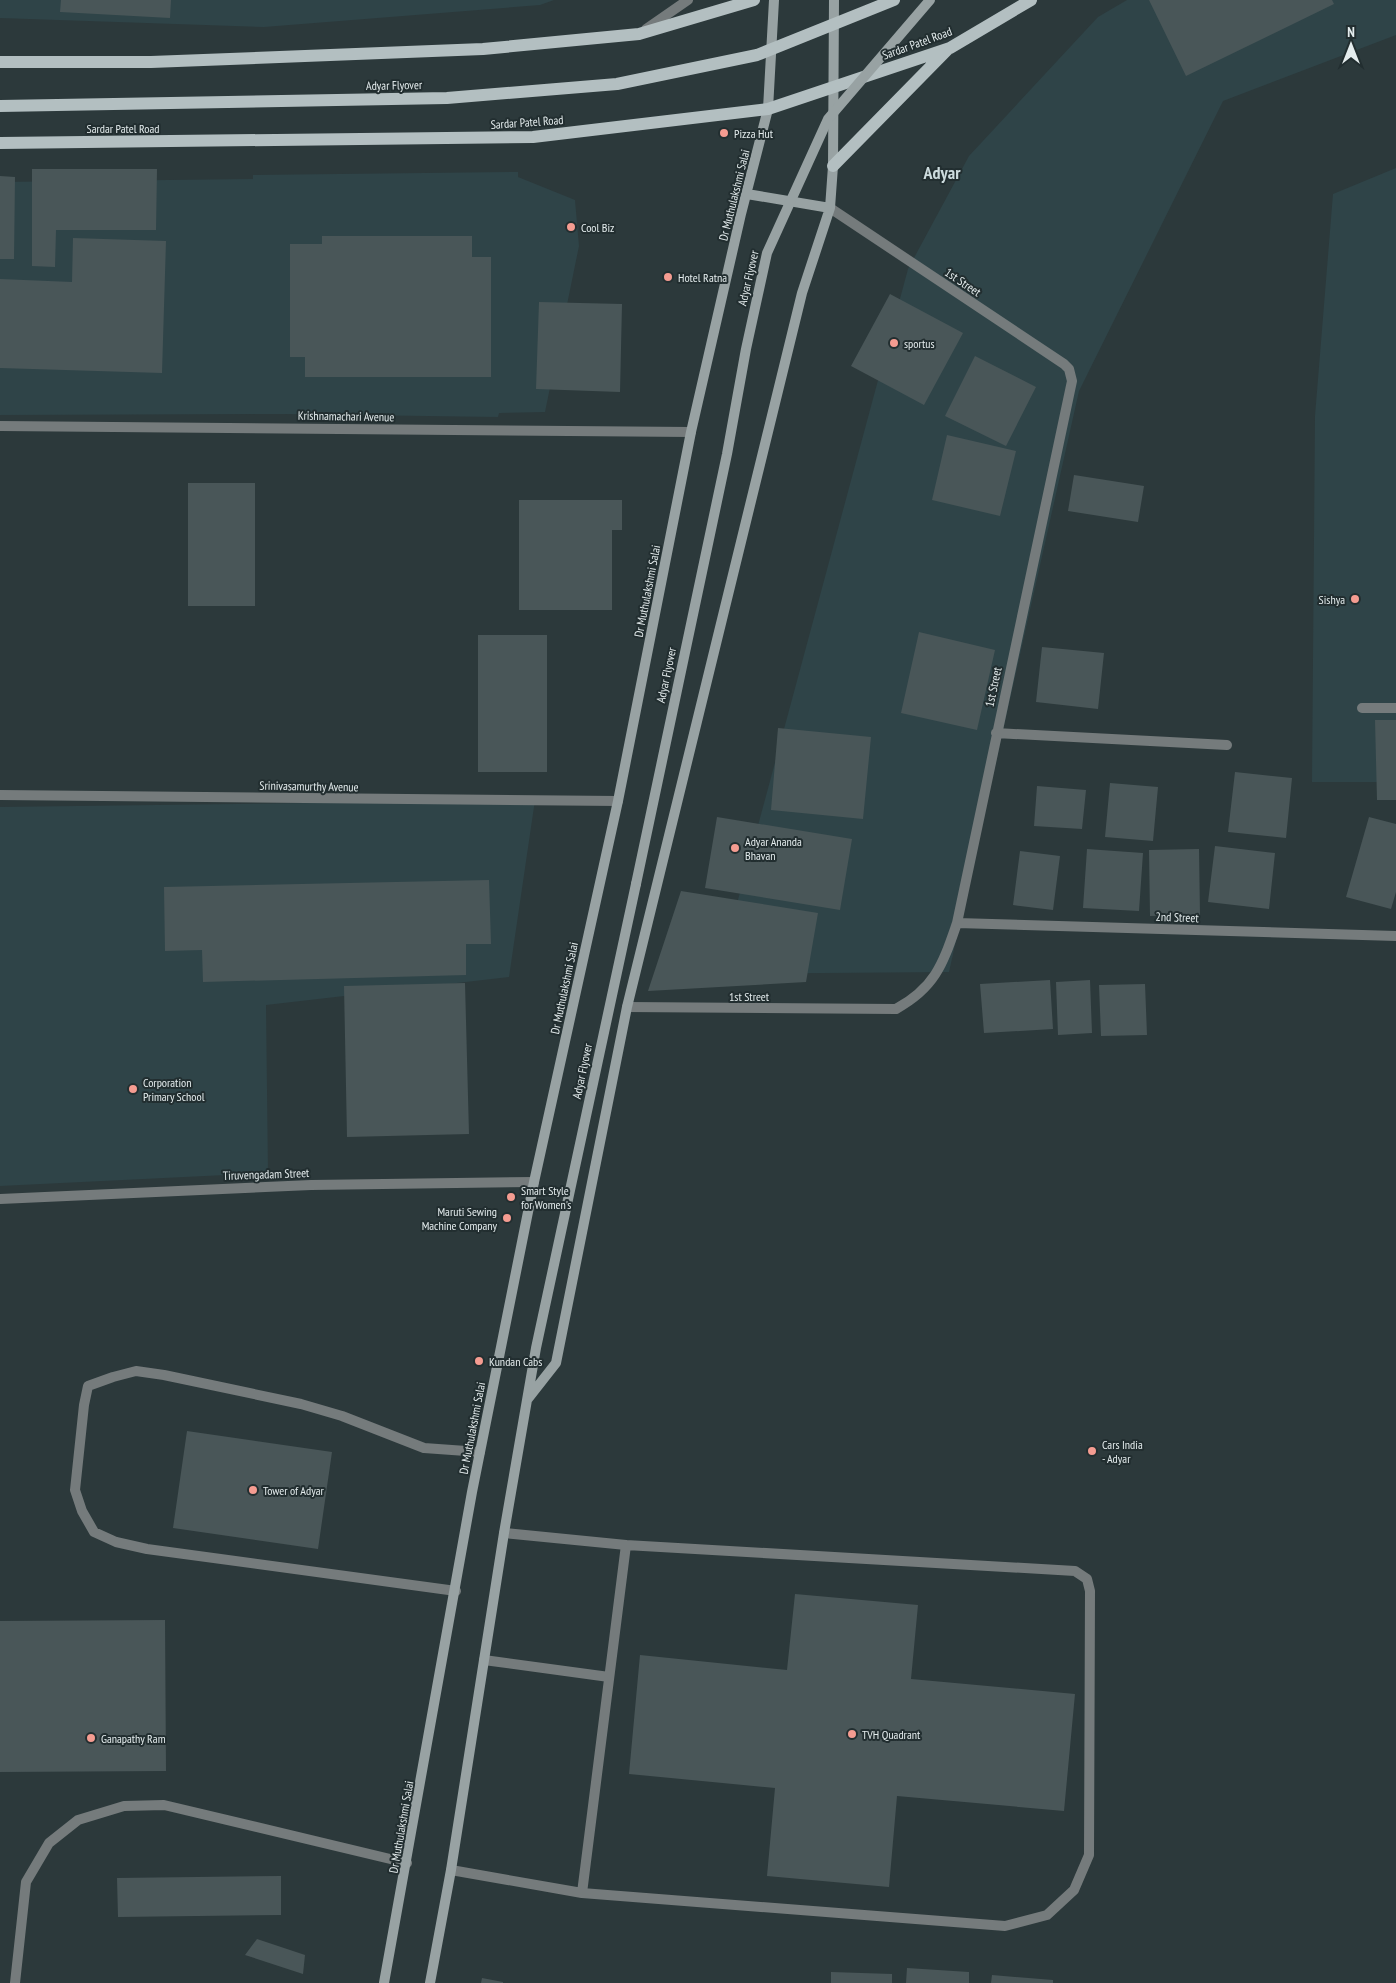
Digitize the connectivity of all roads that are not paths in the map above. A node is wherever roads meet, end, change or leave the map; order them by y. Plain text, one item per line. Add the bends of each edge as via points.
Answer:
1 (688, 0) edge
2 (754, 0) edge
3 (774, 0) edge
4 (834, 0) edge
5 (894, 0) edge
6 (930, 0) edge
7 (1031, 0) edge
8 (639, 34) junction
9 (950, 48) junction
10 (0, 62) edge
11 (833, 87) junction
12 (0, 106) edge
13 (768, 109) junction
14 (0, 143) edge
15 (834, 166) junction
16 (747, 194) junction
17 (830, 208) junction
18 (0, 426) edge
19 (691, 432) junction
20 (1362, 708) dead end
21 (1396, 708) edge
22 (996, 733) junction
23 (1227, 745) dead end
24 (0, 795) edge
25 (618, 801) junction
26 (958, 923) junction
27 (1396, 936) edge
28 (627, 1007) junction
29 (534, 1182) junction
30 (0, 1199) edge
31 (527, 1400) junction
32 (480, 1452) junction
33 (504, 1533) junction
34 (626, 1545) junction
35 (456, 1591) junction
36 (484, 1660) junction
37 (610, 1677) junction
38 (407, 1863) junction
39 (451, 1870) junction
40 (582, 1893) junction
41 (15, 1983) edge
42 (384, 1983) edge
43 (430, 1983) edge

1 - 8 street
2 - 8 main road
3 - 13 main road, Dr Muthulakshmi Salai
4 - 11 main road
5 - 12 main road, Adyar Flyover, bridge via 757,55 617,84 447,98
6 - 31 main road, Adyar Flyover, bridge via 828,119 767,254 728,454
7 - 9 main road, Sardar Patel Road
8 - 10 main road via 483,50 151,62
9 - 11 main road, Sardar Patel Road
9 - 15 main road
11 - 13 main road, Sardar Patel Road
11 - 15 main road
13 - 14 main road, Sardar Patel Road via 533,137
13 - 16 main road, Dr Muthulakshmi Salai
15 - 17 main road
16 - 17 main road
16 - 19 main road, Dr Muthulakshmi Salai
17 - 22 street, 1st Street via 1069,369 1072,381
17 - 28 main road via 802,293
18 - 19 street, Krishnamachari Avenue
19 - 25 main road, Dr Muthulakshmi Salai
20 - 21 street
22 - 23 street
22 - 26 street, 1st Street
24 - 25 street, Srinivasamurthy Avenue
25 - 29 main road, Dr Muthulakshmi Salai
26 - 27 street, 2nd Street
26 - 28 street, 1st Street via 932,981 914,999 896,1009
28 - 31 main road via 556,1363
29 - 30 street, Tiruvengadam Street via 311,1185
29 - 32 main road, Dr Muthulakshmi Salai
31 - 33 main road
32 - 35 main road, Dr Muthulakshmi Salai
32 - 35 street via 424,1448 342,1416 301,1404 136,1371 88,1386 84,1405 75,1490 94,1532 116,1542 147,1549
33 - 34 street
33 - 36 main road
34 - 37 street
34 - 40 street via 1075,1571 1087,1579 1090,1591 1089,1855 1074,1890 1047,1915 1005,1926
35 - 38 main road, Dr Muthulakshmi Salai
36 - 37 street
36 - 39 main road
37 - 40 street
38 - 41 street via 164,1806 124,1806 78,1820 49,1843 26,1882
38 - 42 main road, Dr Muthulakshmi Salai
39 - 40 street
39 - 43 main road

